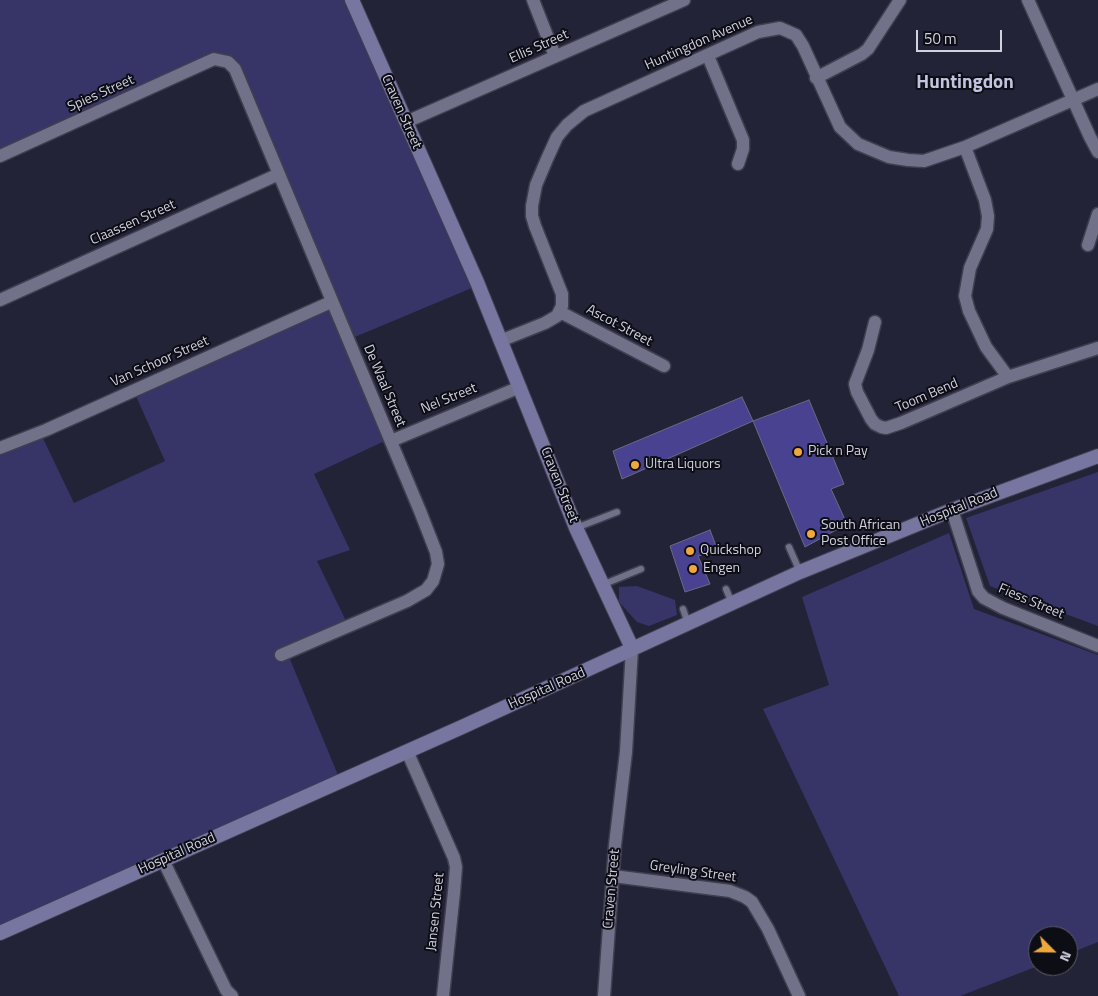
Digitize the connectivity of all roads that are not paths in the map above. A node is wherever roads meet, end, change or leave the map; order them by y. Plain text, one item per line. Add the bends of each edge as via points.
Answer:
1 (352, 0) edge
2 (533, 0) edge
3 (684, 0) edge
4 (900, 0) edge
5 (1028, 0) edge
6 (555, 56) junction
7 (708, 56) junction
8 (214, 59) joint
9 (816, 78) junction
10 (1098, 89) edge
11 (1073, 99) junction
12 (406, 122) junction
13 (965, 147) junction
14 (1098, 152) edge
15 (0, 156) edge
16 (738, 164) dead end
17 (279, 174) junction
18 (1098, 214) edge
19 (1088, 245) dead end
20 (0, 300) edge
21 (331, 302) junction
22 (560, 312) junction
23 (875, 322) dead end
24 (500, 341) junction
25 (1098, 348) edge
26 (664, 366) dead end
27 (1008, 377) junction
28 (520, 387) junction
29 (391, 440) junction
30 (0, 448) edge
31 (1098, 456) edge
32 (952, 510) junction
33 (617, 512) dead end
34 (576, 528) junction
35 (789, 547) dead end
36 (642, 569) dead end
37 (800, 572) junction
38 (602, 585) junction
39 (726, 589) dead end
40 (732, 603) junction
41 (683, 609) dead end
42 (688, 623) junction
43 (1098, 646) edge
44 (632, 648) junction
45 (281, 655) dead end
46 (407, 751) junction
47 (164, 860) junction
48 (613, 876) junction
49 (0, 933) edge
50 (232, 996) edge
51 (443, 996) edge
52 (604, 996) edge
53 (799, 996) edge

1 - 12 main road, Craven Street
2 - 6 street
3 - 6 street, Ellis Street
4 - 9 street via 868,49
5 - 11 street
6 - 12 street, Ellis Street
7 - 9 street, Huntingdon Avenue via 758,32 780,28 796,35
7 - 16 street via 743,140
7 - 22 street, Huntingdon Avenue via 584,110 567,124 557,138 536,185 532,216 562,294
8 - 15 street, Spies Street
8 - 17 street, De Waal Street via 228,62 235,68
9 - 13 street, Huntingdon Avenue via 840,128 858,144 889,156 924,161
10 - 11 street, Huntingdon Avenue
11 - 13 street, Huntingdon Avenue
11 - 14 street
12 - 24 main road, Craven Street
13 - 27 street via 988,216 988,229 970,268 965,296 986,347
17 - 20 street, Claassen Street
17 - 21 street, De Waal Street
18 - 19 street
21 - 29 street, De Waal Street
21 - 30 street, Van Schoor Street
22 - 24 street via 545,323
22 - 26 street, Ascot Street
23 - 27 street, Toom Bend via 856,384 871,419 881,427 901,423
24 - 28 main road, Craven Street
25 - 27 street
28 - 29 street, Nel Street
28 - 34 main road, Craven Street
29 - 45 street, De Waal Street via 436,552 438,564 433,581 426,590 407,601
31 - 32 main road, Hospital Road
32 - 37 main road, Hospital Road
32 - 43 street, Fiess Street via 978,591 984,598
33 - 34 lane
34 - 38 main road, Craven Street
35 - 37 lane
36 - 38 lane
37 - 40 main road, Hospital Road
38 - 44 main road, Craven Street
39 - 40 lane
40 - 42 main road, Hospital Road
41 - 42 lane
42 - 44 main road, Hospital Road
44 - 46 main road, Hospital Road
44 - 48 street, Craven Street via 626,752
46 - 47 main road, Hospital Road
46 - 51 street, Jansen Street via 456,867
47 - 49 main road, Hospital Road
47 - 50 street via 226,990
48 - 52 street, Craven Street
48 - 53 street, Greyling Street via 730,890 746,897 768,928

